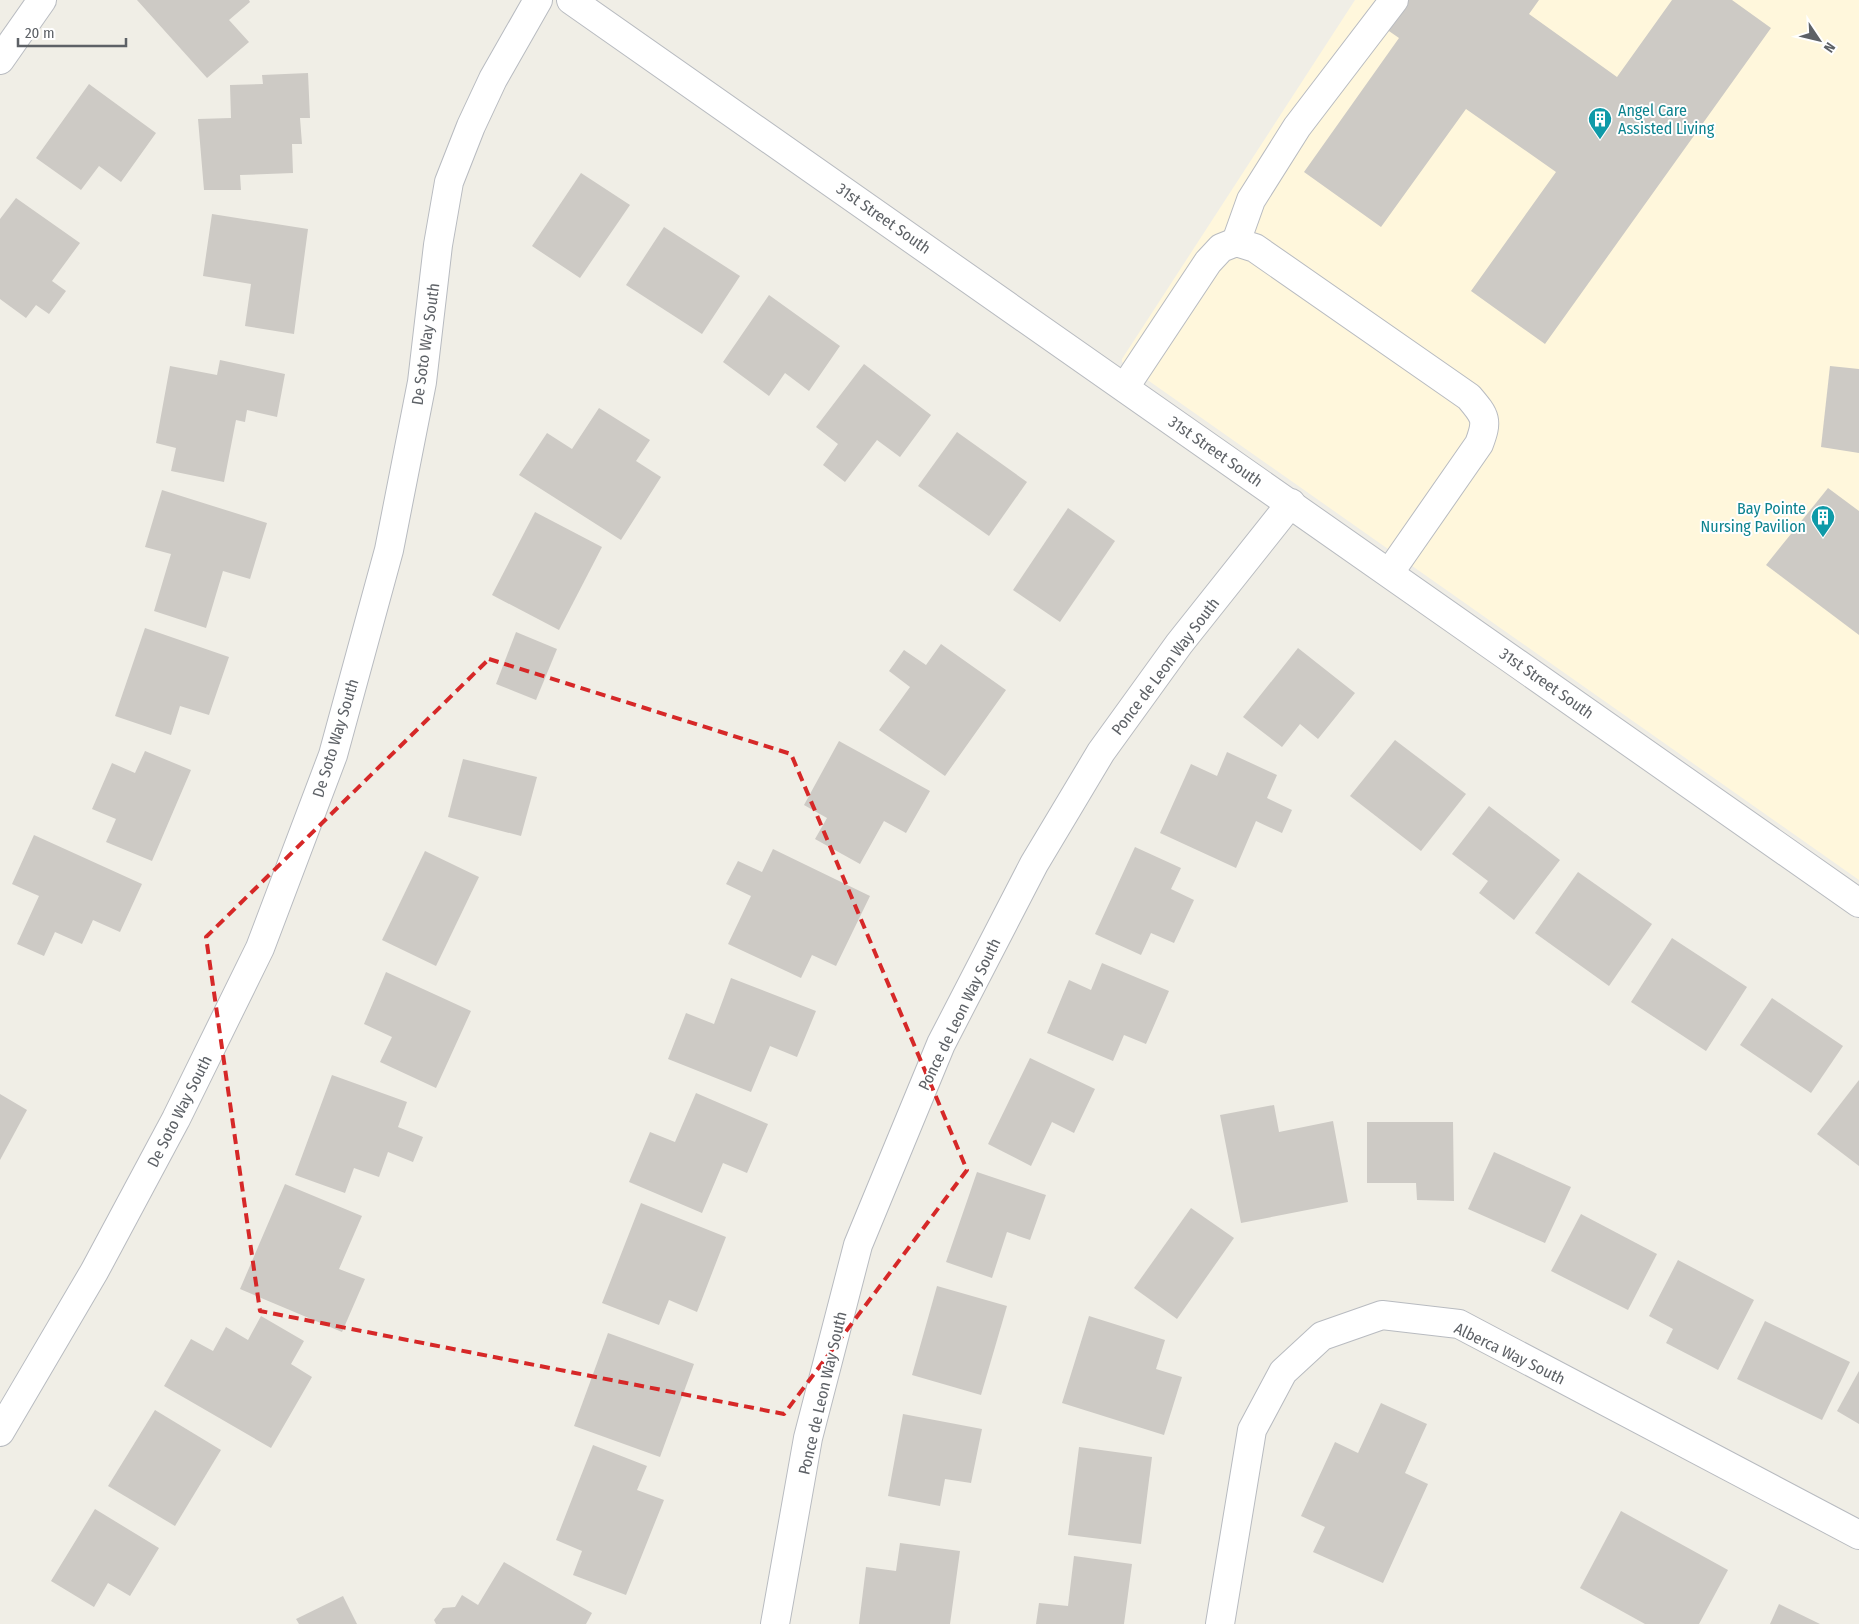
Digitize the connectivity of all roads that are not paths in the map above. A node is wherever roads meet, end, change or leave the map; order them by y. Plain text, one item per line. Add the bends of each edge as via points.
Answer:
1 (42, 0) edge
2 (538, 0) edge
3 (571, 0) edge
4 (1394, 0) edge
5 (0, 60) edge
6 (1236, 242) junction
7 (1125, 387) junction
8 (1291, 503) junction
9 (1390, 572) junction
10 (1859, 903) edge
11 (0, 1432) edge
12 (1859, 1535) edge
13 (775, 1624) edge
14 (1220, 1624) edge

1 - 5 street
2 - 11 street, De Soto Way South via 493,78 448,182 422,382 389,550 333,755 260,948 176,1119 94,1272
3 - 7 street, 31st Street South
4 - 6 street via 1297,127 1251,200
6 - 7 street via 1221,248 1208,262
6 - 9 street via 1255,248 1470,397 1480,410 1486,426 1479,444
7 - 8 street, 31st Street South
8 - 9 street, 31st Street South
8 - 13 street, Ponce de Leon Way South via 1179,644 1101,752 1034,864 941,1044 858,1245 808,1438
9 - 10 street, 31st Street South
12 - 14 street, Alberca Way South via 1459,1324 1382,1315 1322,1336 1283,1372 1252,1430

